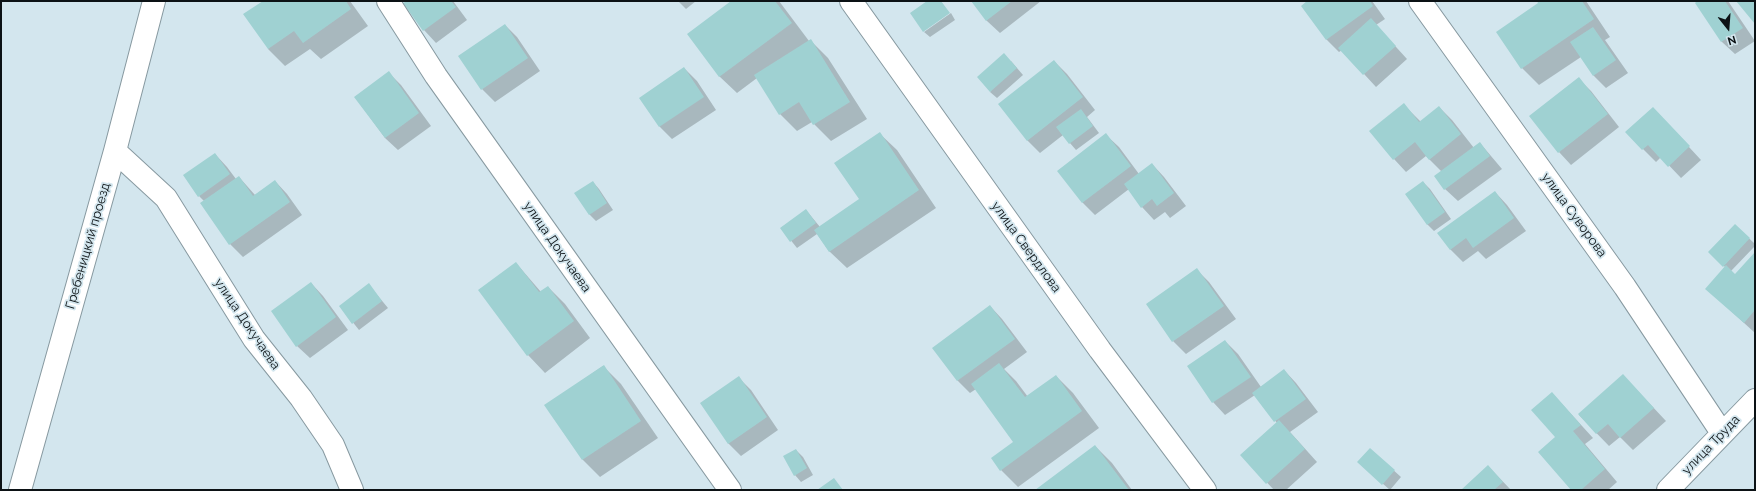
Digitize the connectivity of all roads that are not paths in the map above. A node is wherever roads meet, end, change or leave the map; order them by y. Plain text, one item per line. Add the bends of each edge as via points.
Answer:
1 (154, 1) edge
2 (388, 1) edge
3 (851, 1) edge
4 (1420, 1) edge
5 (114, 151) junction
6 (1755, 400) edge
7 (1722, 433) junction
8 (20, 490) edge
9 (352, 490) edge
10 (730, 490) edge
11 (1205, 490) edge
12 (1668, 490) edge

1 - 5 street, Гребеницкий проезд
2 - 10 street, улица Докучаева via 436,76
3 - 11 street, улица Свердлова via 1100,350
4 - 7 street, улица Суворова via 1625,287
5 - 8 street, Гребеницкий проезд
5 - 9 street, улица Докучаева via 166,198 254,338 301,398 333,445
6 - 7 street, улица Труда
7 - 12 street, улица Труда

